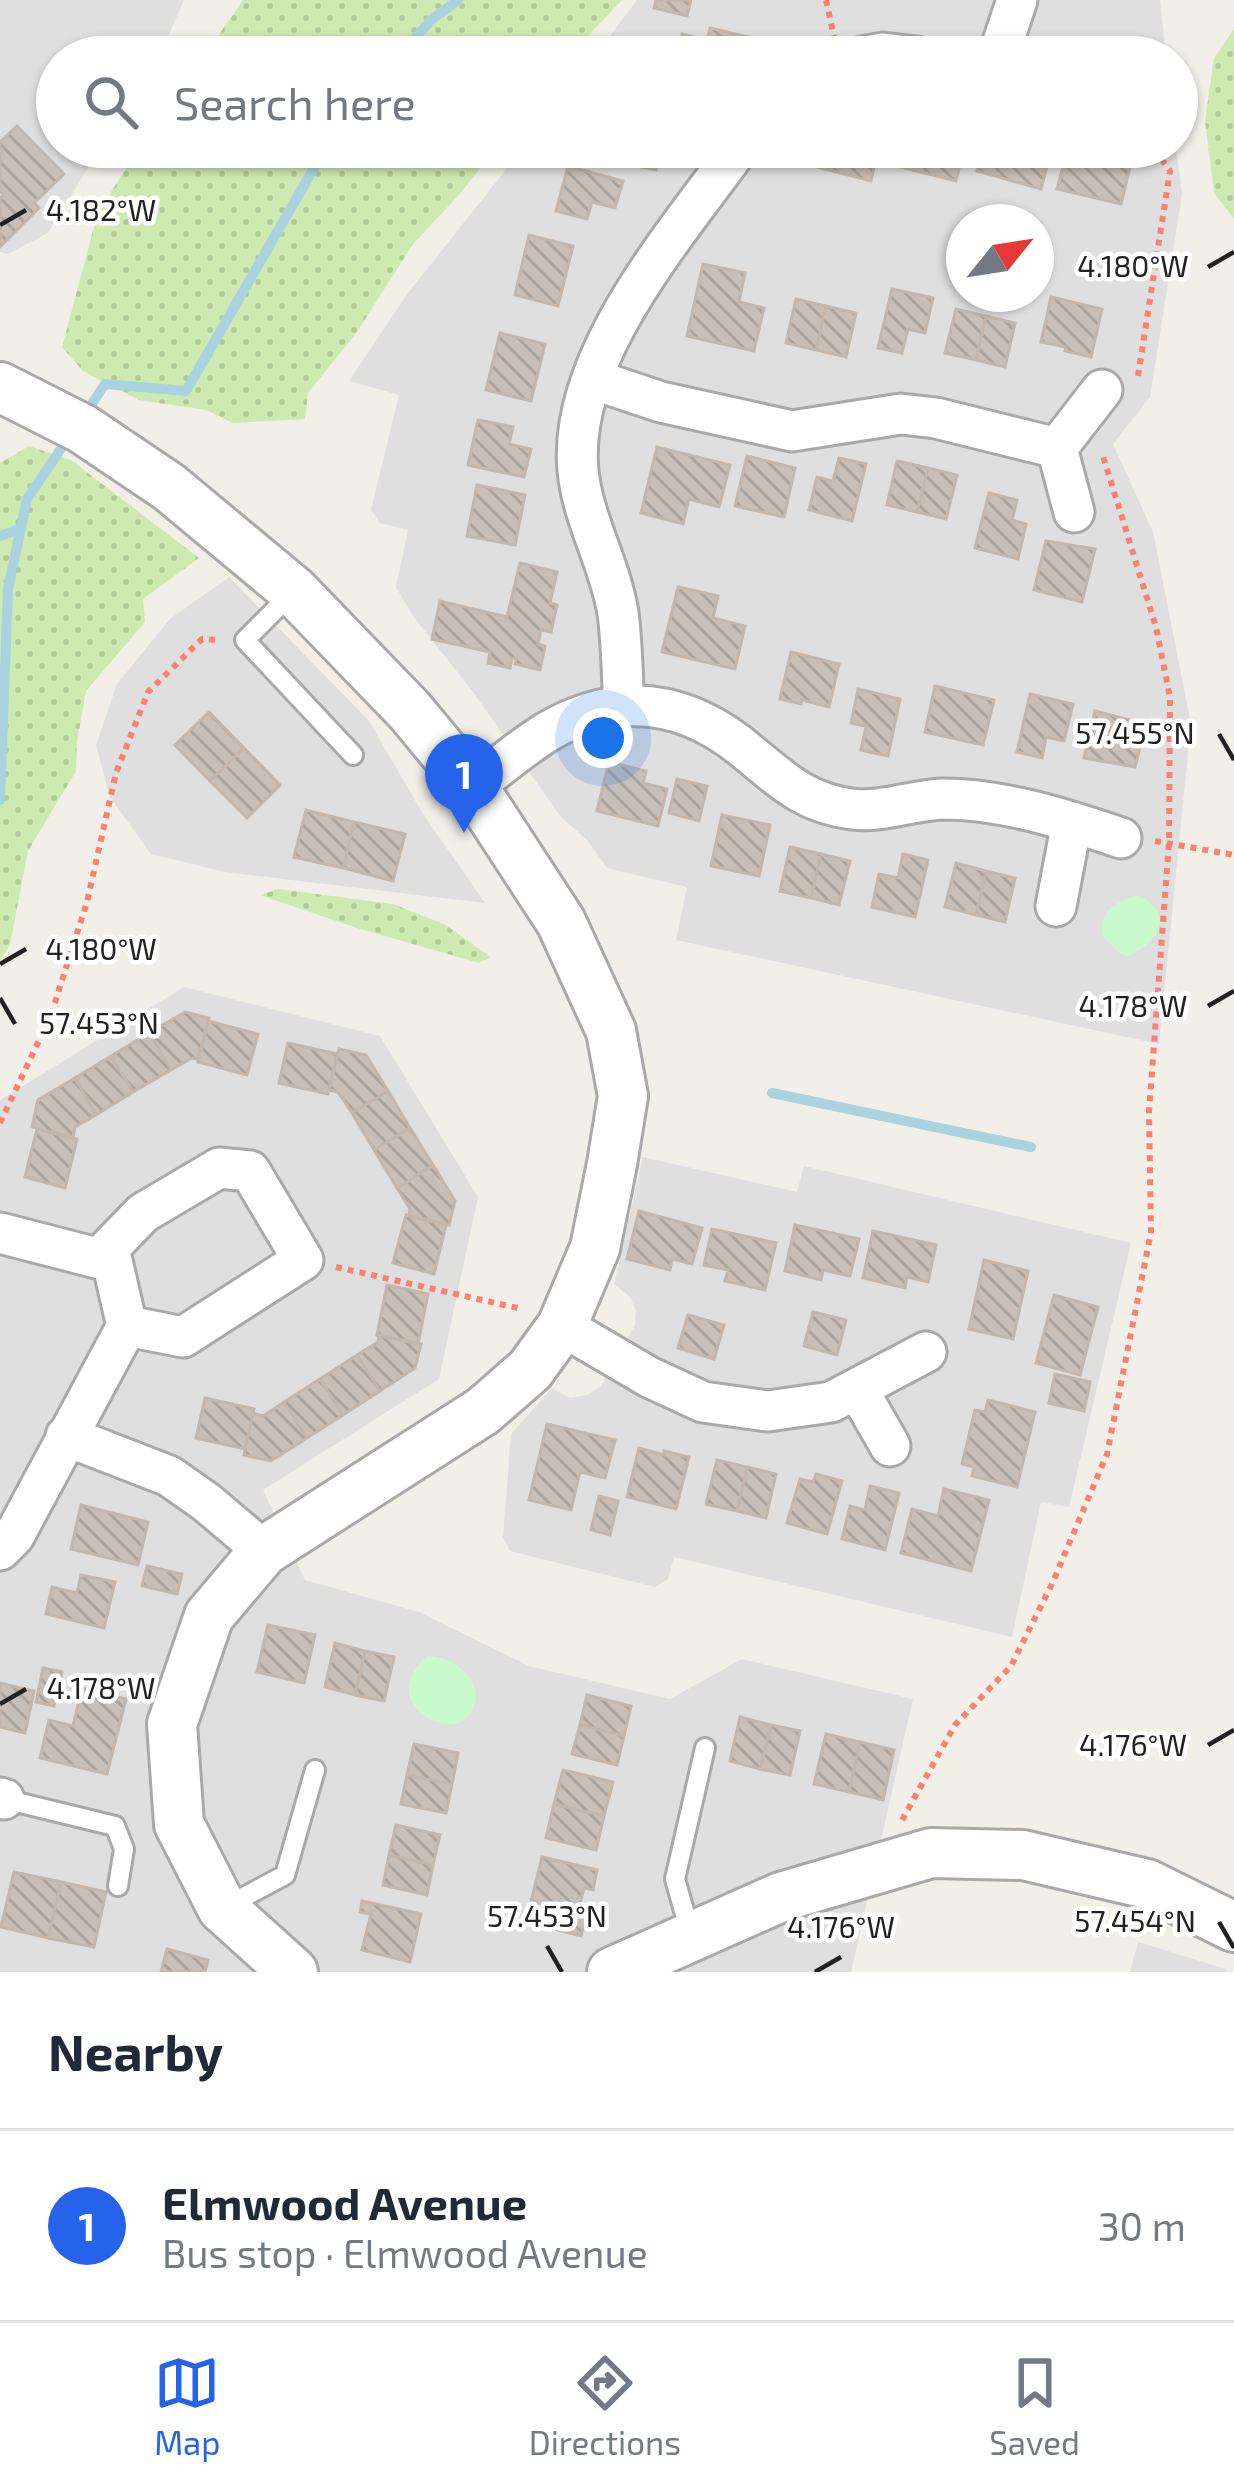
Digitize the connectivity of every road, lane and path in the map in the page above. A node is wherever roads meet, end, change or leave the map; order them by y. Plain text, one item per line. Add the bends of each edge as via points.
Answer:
1 (826, 0) edge
2 (1018, 0) edge
3 (842, 36) edge
4 (1005, 36) edge
5 (724, 168) edge
6 (1167, 168) edge
7 (592, 379) junction
8 (0, 387) edge
9 (1119, 389) joint
10 (1058, 448) junction
11 (1074, 512) dead end
12 (295, 591) junction
13 (245, 640) junction
14 (624, 705) junction
15 (353, 754) dead end
16 (472, 787) junction
17 (1072, 821) junction
18 (1121, 838) dead end
19 (1169, 842) junction
20 (1234, 854) edge
21 (1056, 906) dead end
22 (0, 1123) edge
23 (0, 1233) edge
24 (303, 1260) junction
25 (112, 1262) junction
26 (564, 1322) junction
27 (127, 1326) junction
28 (926, 1352) dead end
29 (858, 1390) junction
30 (66, 1436) junction
31 (890, 1446) dead end
32 (0, 1550) edge
33 (264, 1551) junction
34 (705, 1748) dead end
35 (315, 1770) dead end
36 (2, 1798) edge
37 (896, 1863) junction
38 (118, 1886) dead end
39 (222, 1908) junction
40 (1234, 1927) edge
41 (692, 1937) junction
42 (293, 1972) edge
43 (612, 1972) edge

1 - 3 path
2 - 4 street
5 - 7 street via 617,320
6 - 9 path
7 - 10 street via 792,431 901,414
7 - 14 street via 577,430 578,473 618,611
8 - 12 street via 83,429 170,488
9 - 10 street
10 - 11 street
10 - 19 path via 1101,449 1156,626 1171,698
12 - 13 lane
12 - 16 street
13 - 15 lane
13 - 22 path via 202,640 148,692 116,773 51,1015
14 - 16 street via 546,733
14 - 17 street via 660,706 711,724 818,801 855,809 971,801
16 - 26 street via 561,922 611,1030 623,1096 595,1248
17 - 18 street
17 - 21 street
19 - 20 path
19 - 37 path via 1149,1112 1151,1232 1107,1454 1011,1666 955,1725 896,1831
23 - 25 street
24 - 25 street via 250,1171 219,1168 143,1214 109,1248
24 - 26 path
24 - 27 street via 183,1336
25 - 27 street
26 - 29 street via 703,1402 768,1411
26 - 33 street via 530,1370 483,1411
27 - 30 street
28 - 29 street
29 - 31 street
30 - 32 street
30 - 33 street via 170,1477
33 - 39 street via 208,1616 172,1724 179,1824
34 - 41 lane via 675,1879
35 - 39 lane via 285,1875
36 - 38 lane via 116,1826 124,1849
37 - 40 street via 931,1853 1023,1855 1147,1884
37 - 41 street via 781,1897
39 - 42 street
41 - 43 street

